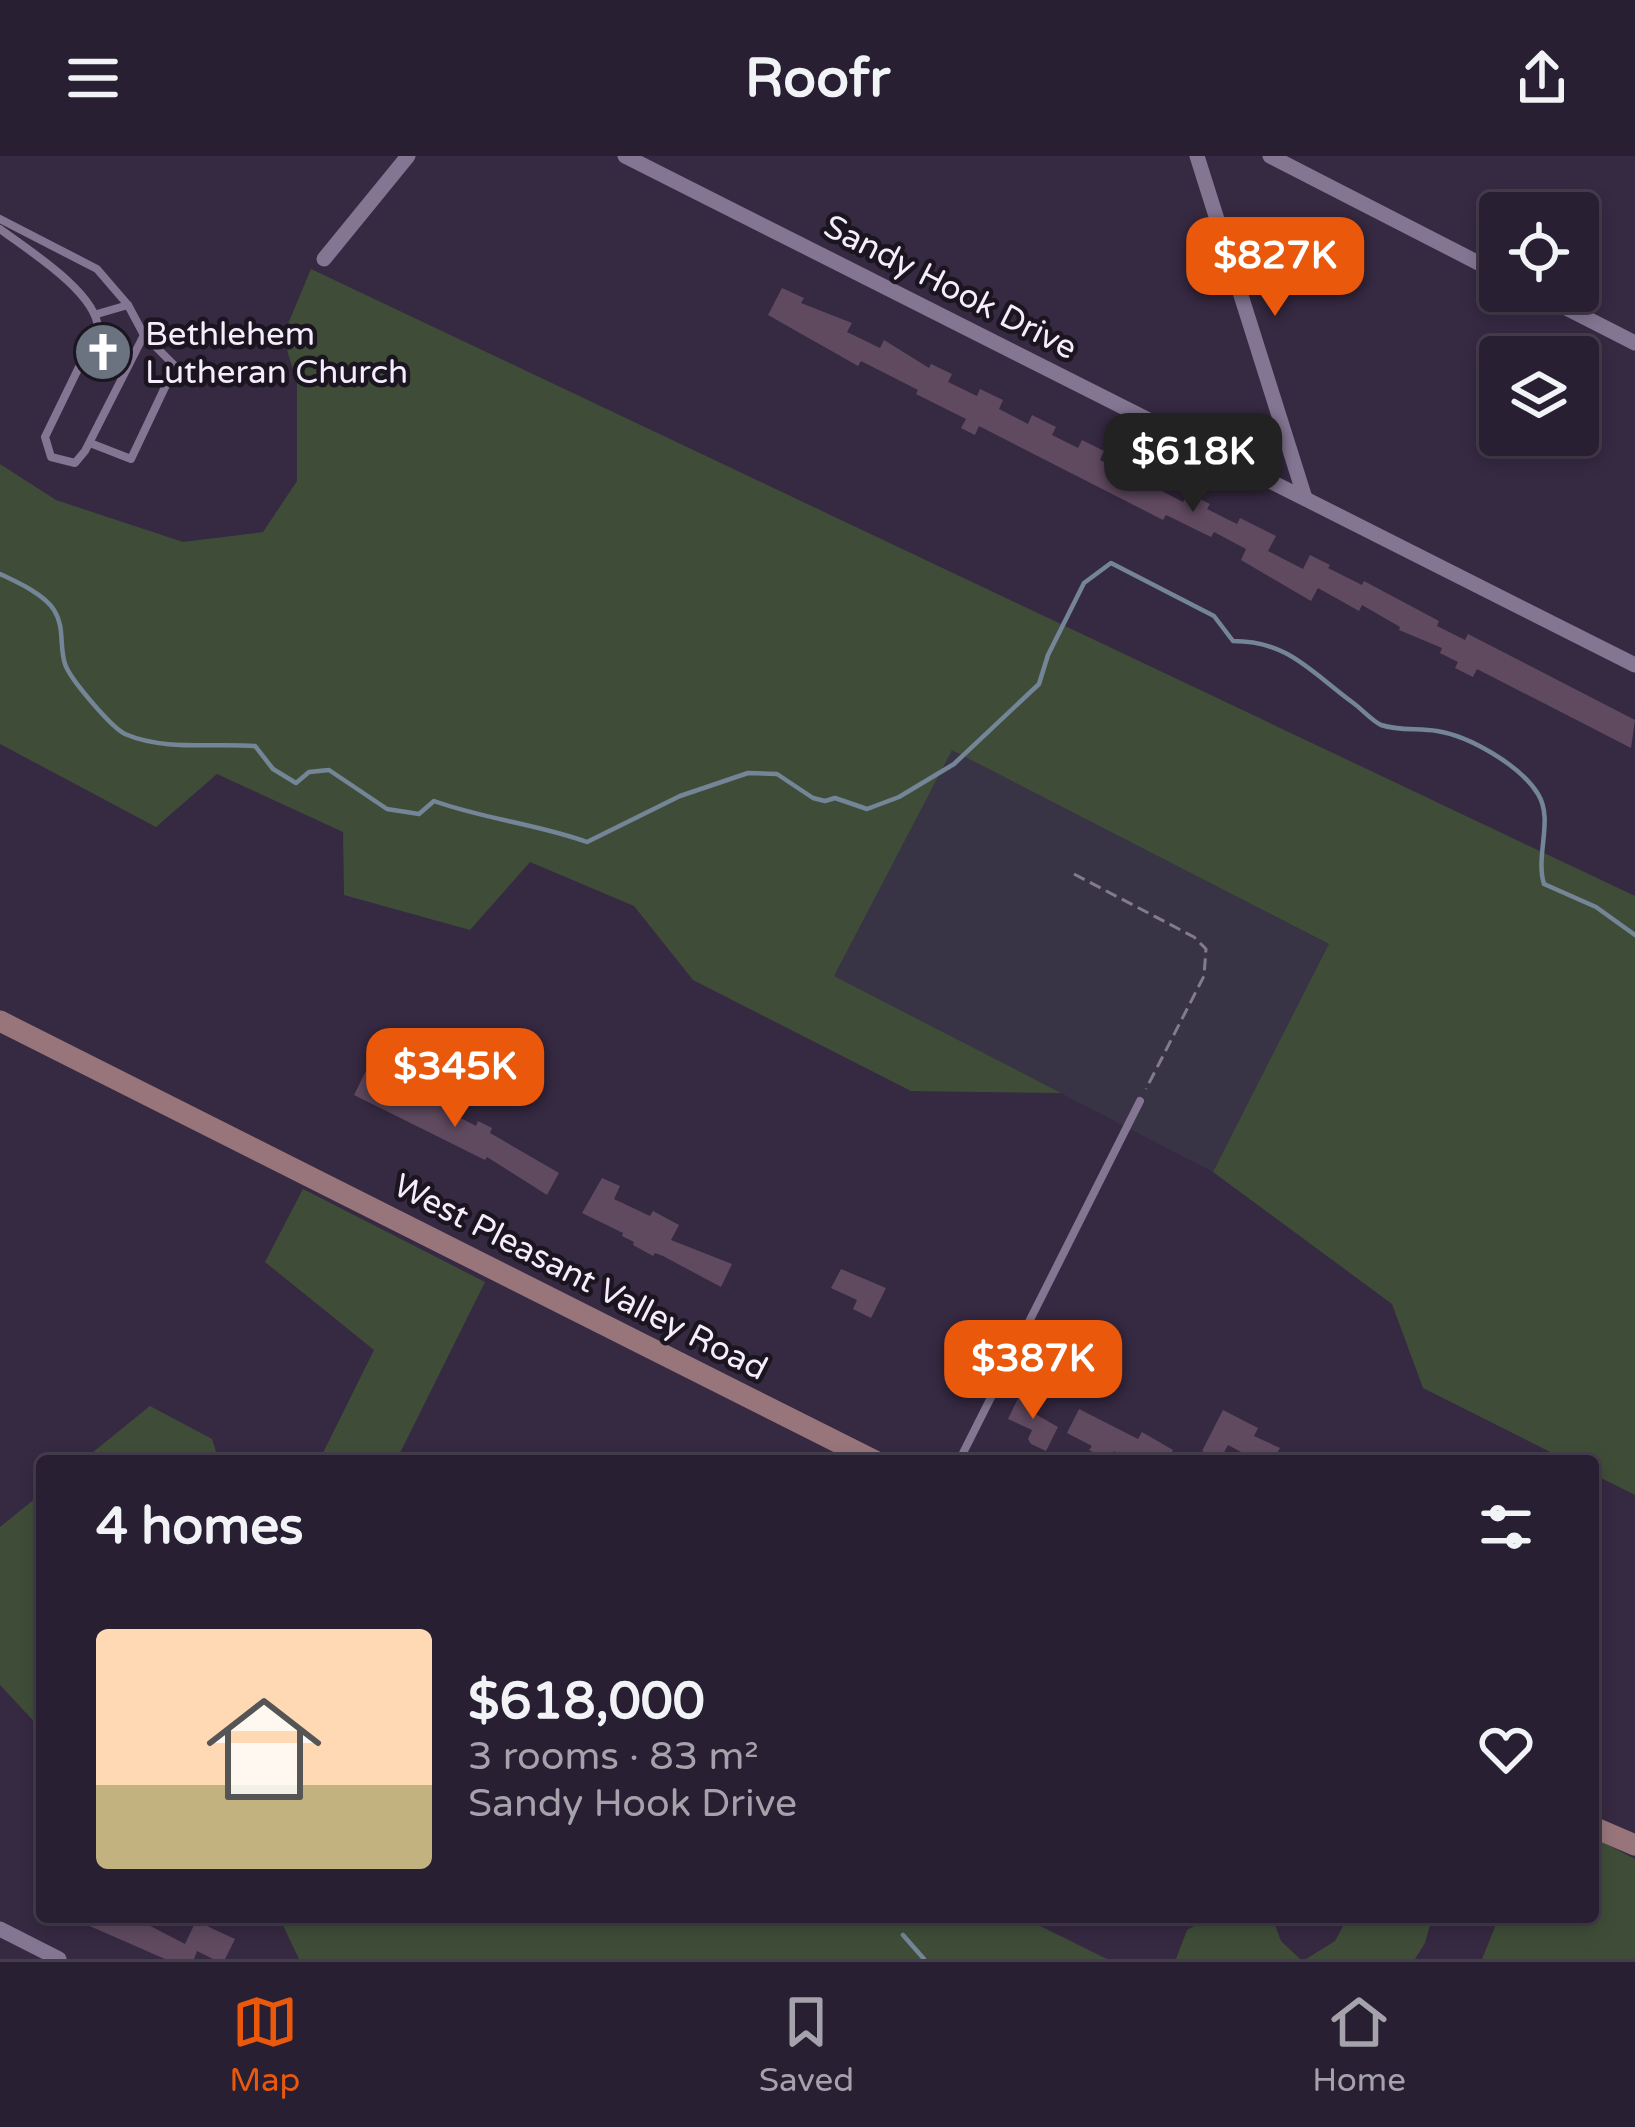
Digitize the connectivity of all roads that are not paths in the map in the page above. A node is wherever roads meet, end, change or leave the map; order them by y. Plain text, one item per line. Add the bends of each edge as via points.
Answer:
1 (408, 156) edge
2 (625, 156) edge
3 (1197, 156) edge
4 (1270, 156) edge
5 (0, 218) edge
6 (0, 229) edge
7 (324, 259) dead end
8 (1479, 263) edge
9 (128, 305) junction
10 (1574, 312) edge
11 (97, 314) junction
12 (144, 335) junction
13 (1635, 343) edge
14 (90, 443) junction
15 (1305, 498) junction
16 (1635, 665) edge
17 (0, 1021) edge
18 (1140, 1101) road end
19 (862, 1455) edge
20 (962, 1455) edge
21 (1599, 1830) edge
22 (1635, 1845) edge
23 (0, 1929) edge
24 (59, 1959) edge

1 - 7 street
2 - 15 street, Sandy Hook Drive
3 - 15 street
4 - 8 street
5 - 9 lane via 98,269
6 - 11 lane
9 - 11 lane
9 - 12 lane
10 - 13 street
11 - 14 lane via 98,328 45,437 46,450 61,462 75,463
12 - 14 lane
12 - 14 lane via 176,371 130,459
15 - 16 street, Sandy Hook Drive
17 - 19 main road, West Pleasant Valley Road
18 - 20 lane
21 - 22 main road
23 - 24 street

